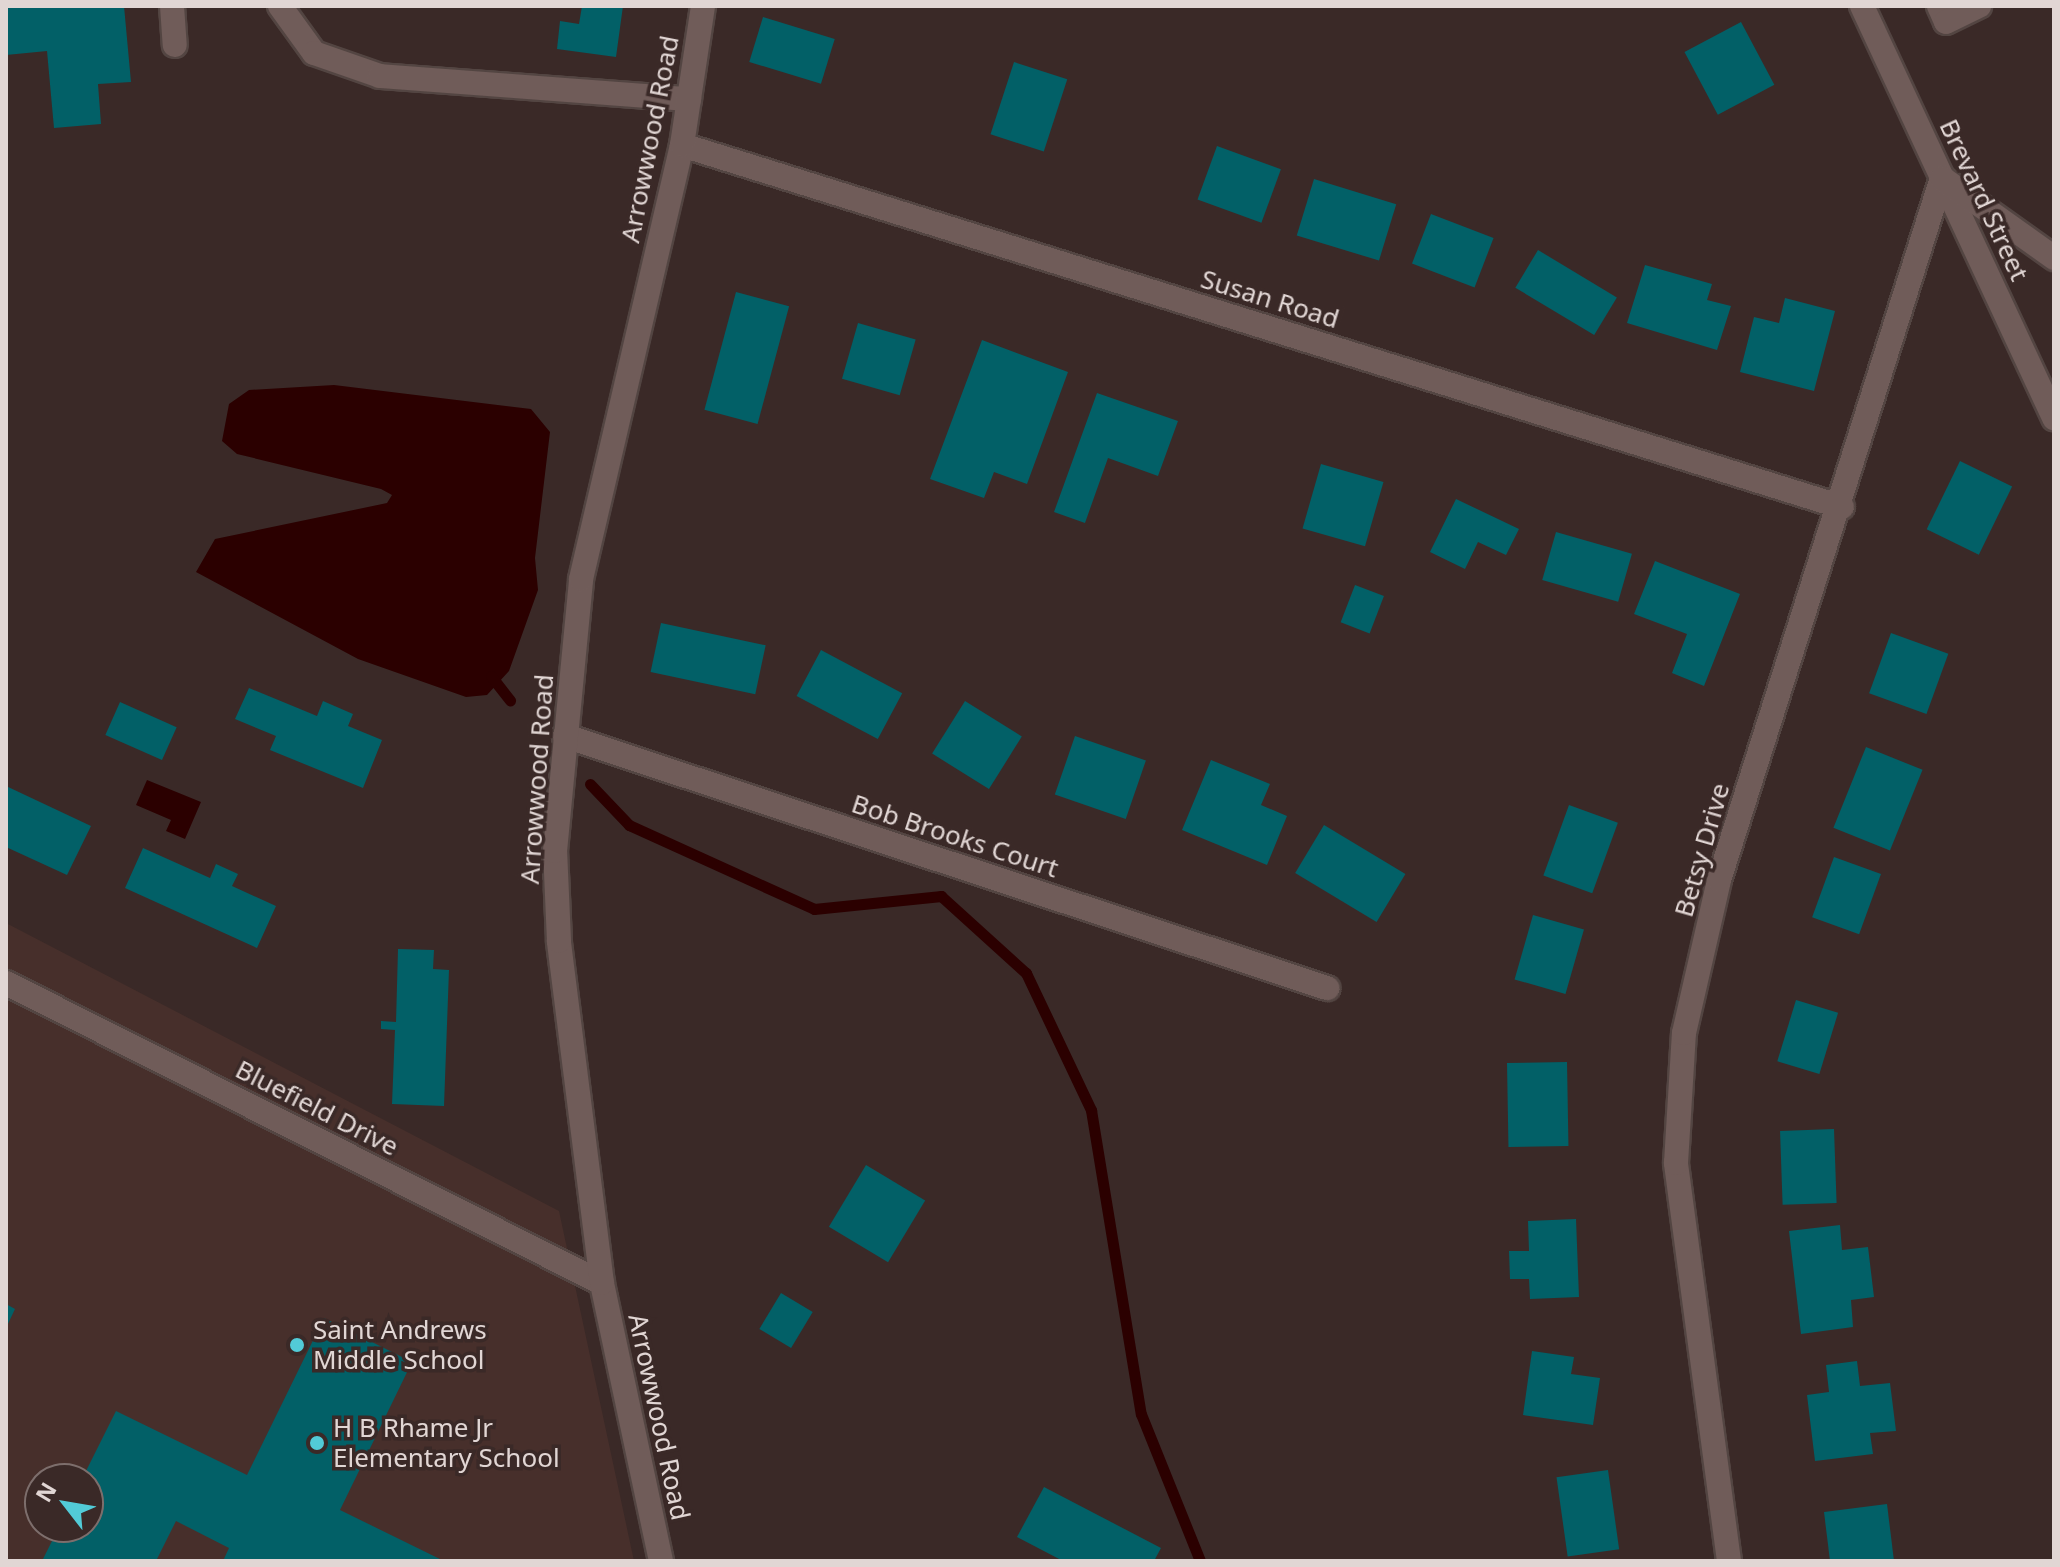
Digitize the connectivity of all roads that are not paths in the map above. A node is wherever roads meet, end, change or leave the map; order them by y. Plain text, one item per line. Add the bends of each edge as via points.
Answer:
1 (172, 6) edge
2 (280, 6) edge
3 (703, 6) edge
4 (1862, 6) edge
5 (1939, 6) edge
6 (1979, 6) edge
7 (175, 45) dead end
8 (689, 99) junction
9 (682, 145) junction
10 (1942, 178) junction
11 (2054, 258) edge
12 (2054, 418) edge
13 (1842, 507) junction
14 (565, 736) junction
15 (6, 983) edge
16 (1327, 988) dead end
17 (602, 1283) junction
18 (661, 1561) edge
19 (1729, 1561) edge

1 - 7 street
2 - 8 street via 314,53 380,76
3 - 8 street, Arrowwood Road
4 - 10 street, Brevard Street
5 - 6 street via 1946,22
8 - 9 street, Arrowwood Road
9 - 13 street, Susan Road
9 - 14 street, Arrowwood Road via 581,579
10 - 11 street
10 - 12 street, Brevard Street
10 - 13 street, Betsy Drive
13 - 19 street, Betsy Drive via 1719,880 1684,1033 1676,1163
14 - 16 street, Bob Brooks Court
14 - 17 street, Arrowwood Road via 555,851 559,941
15 - 17 street, Bluefield Drive
17 - 18 street, Arrowwood Road

